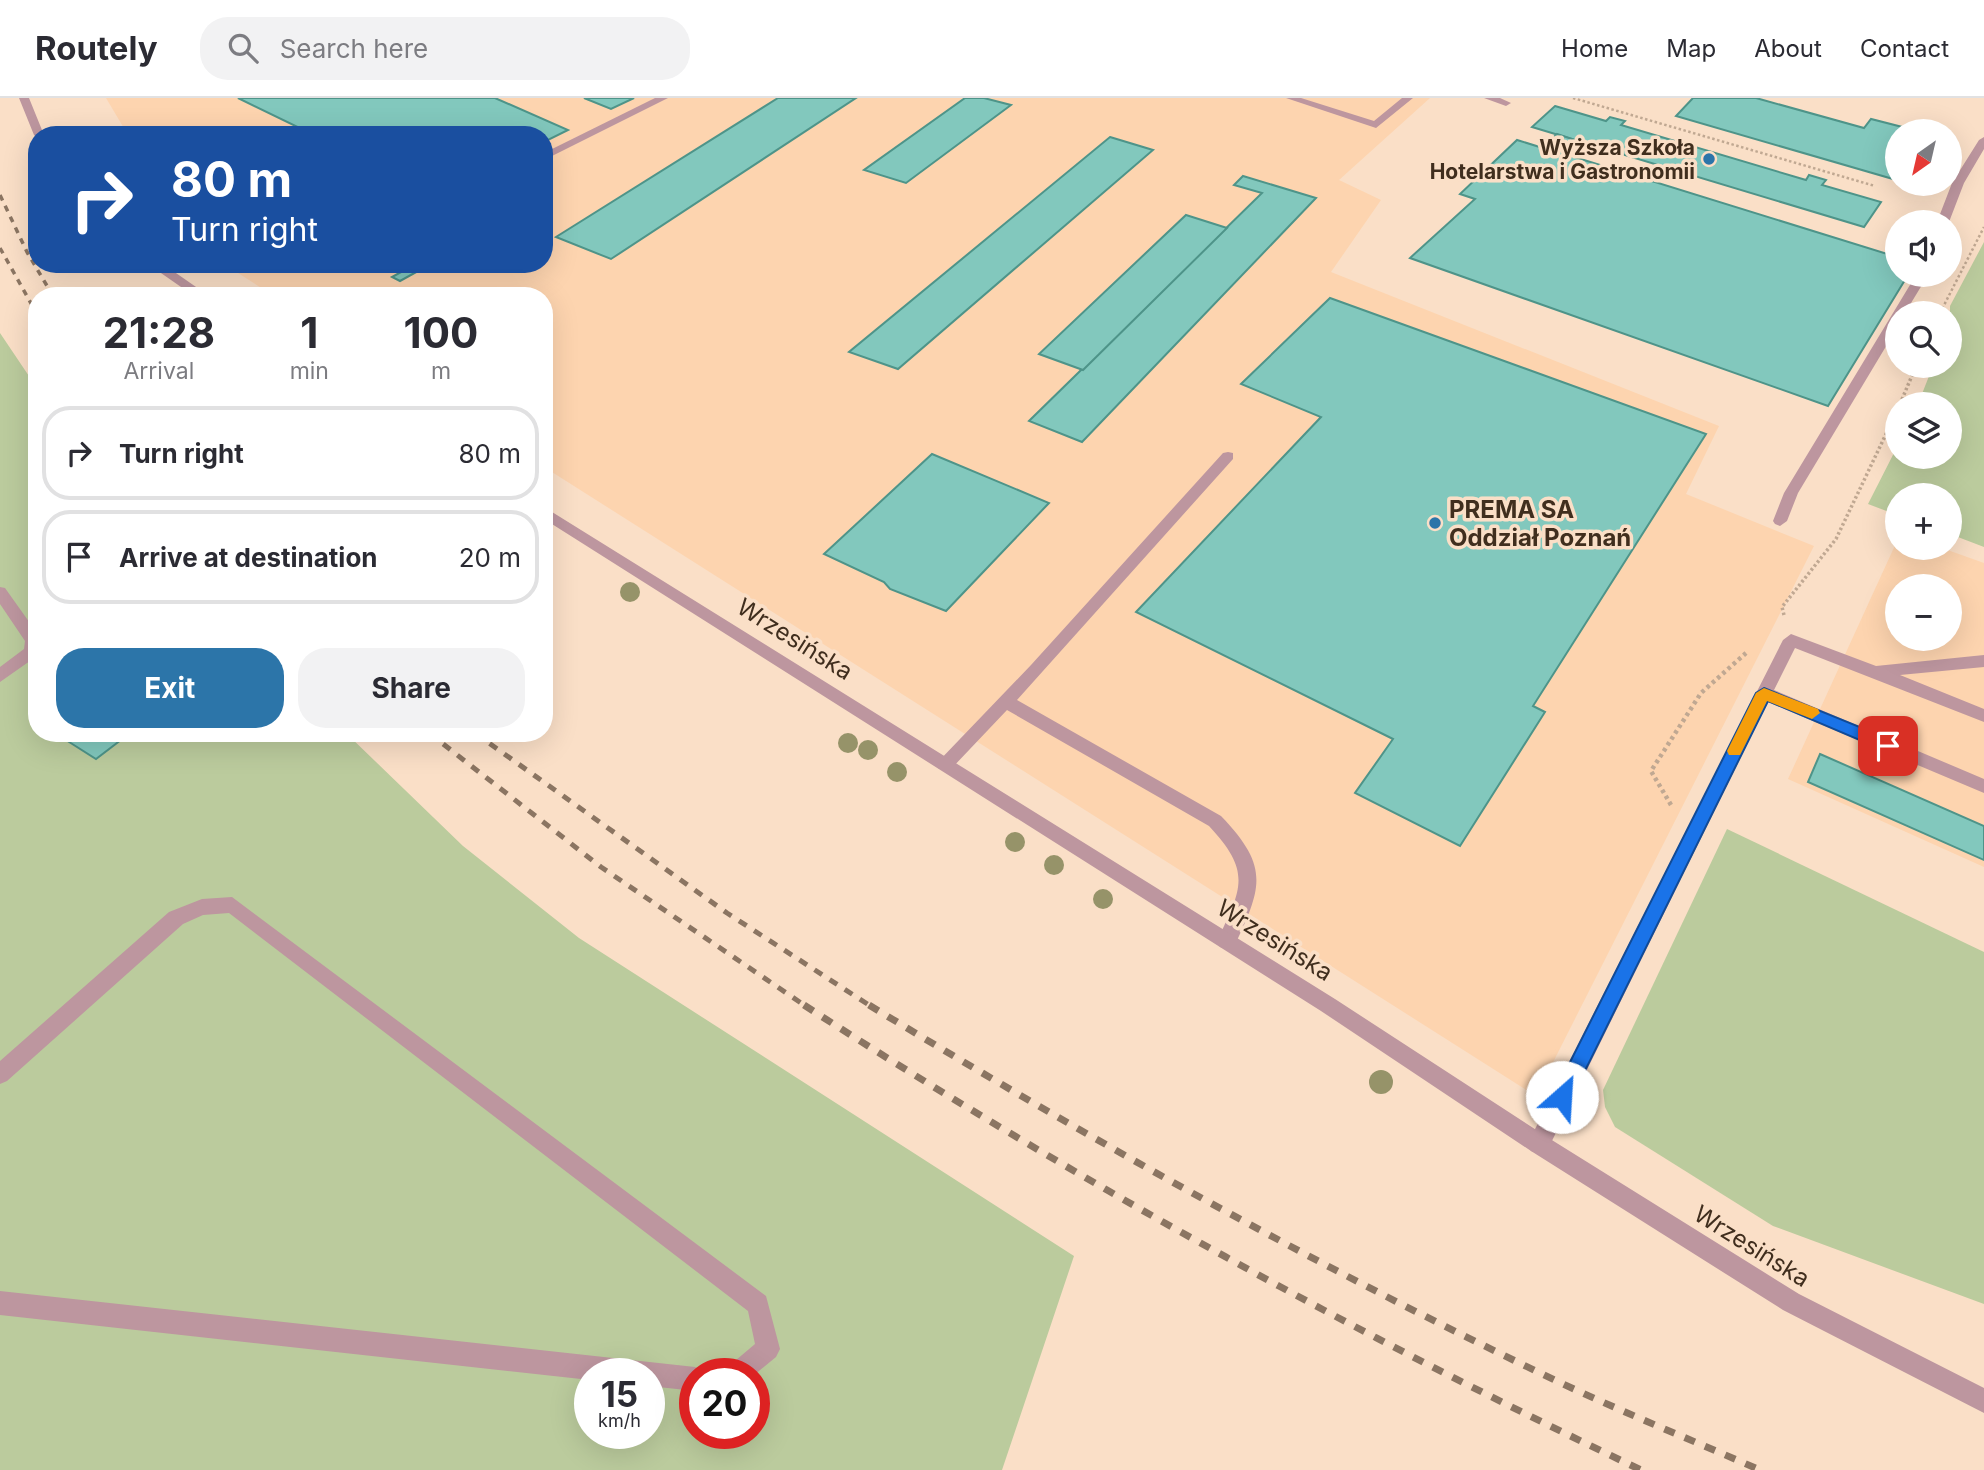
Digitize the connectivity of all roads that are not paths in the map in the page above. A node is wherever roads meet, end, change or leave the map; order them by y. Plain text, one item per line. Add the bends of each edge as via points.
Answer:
1 (24, 98) edge
2 (663, 98) edge
3 (1291, 98) edge
4 (1408, 98) edge
5 (1489, 98) edge
6 (1506, 103) dead end
7 (35, 126) edge
8 (1984, 140) edge
9 (553, 153) edge
10 (1948, 210) edge
11 (168, 273) edge
12 (188, 287) edge
13 (1885, 337) edge
14 (1228, 456) dead end
15 (553, 518) edge
16 (1780, 521) dead end
17 (0, 592) edge
18 (28, 633) edge
19 (28, 654) edge
20 (1984, 661) edge
21 (1875, 672) junction
22 (0, 676) edge
23 (1764, 693) junction
24 (1006, 702) junction
25 (1984, 716) edge
26 (945, 764) junction
27 (1984, 786) edge
28 (1227, 941) junction
29 (0, 1074) edge
30 (1539, 1144) junction
31 (0, 1303) edge
32 (757, 1358) edge
33 (574, 1366) edge
34 (1984, 1401) edge

1 - 7 street
2 - 9 street
3 - 4 street via 1376,125
5 - 6 street
8 - 10 street
11 - 12 street
13 - 16 street via 1791,493
14 - 24 street
15 - 26 street, Wrzesińska
17 - 18 street
19 - 22 street
20 - 21 street
21 - 23 street via 1791,640
21 - 25 street
23 - 27 street
23 - 30 street
24 - 26 street
24 - 28 street via 1215,821 1231,837 1243,854 1249,891
26 - 28 street, Wrzesińska
28 - 30 street, Wrzesińska
29 - 32 street via 176,918 202,907 232,905 758,1304 768,1349
30 - 34 street, Wrzesińska via 1791,1302
31 - 33 street

